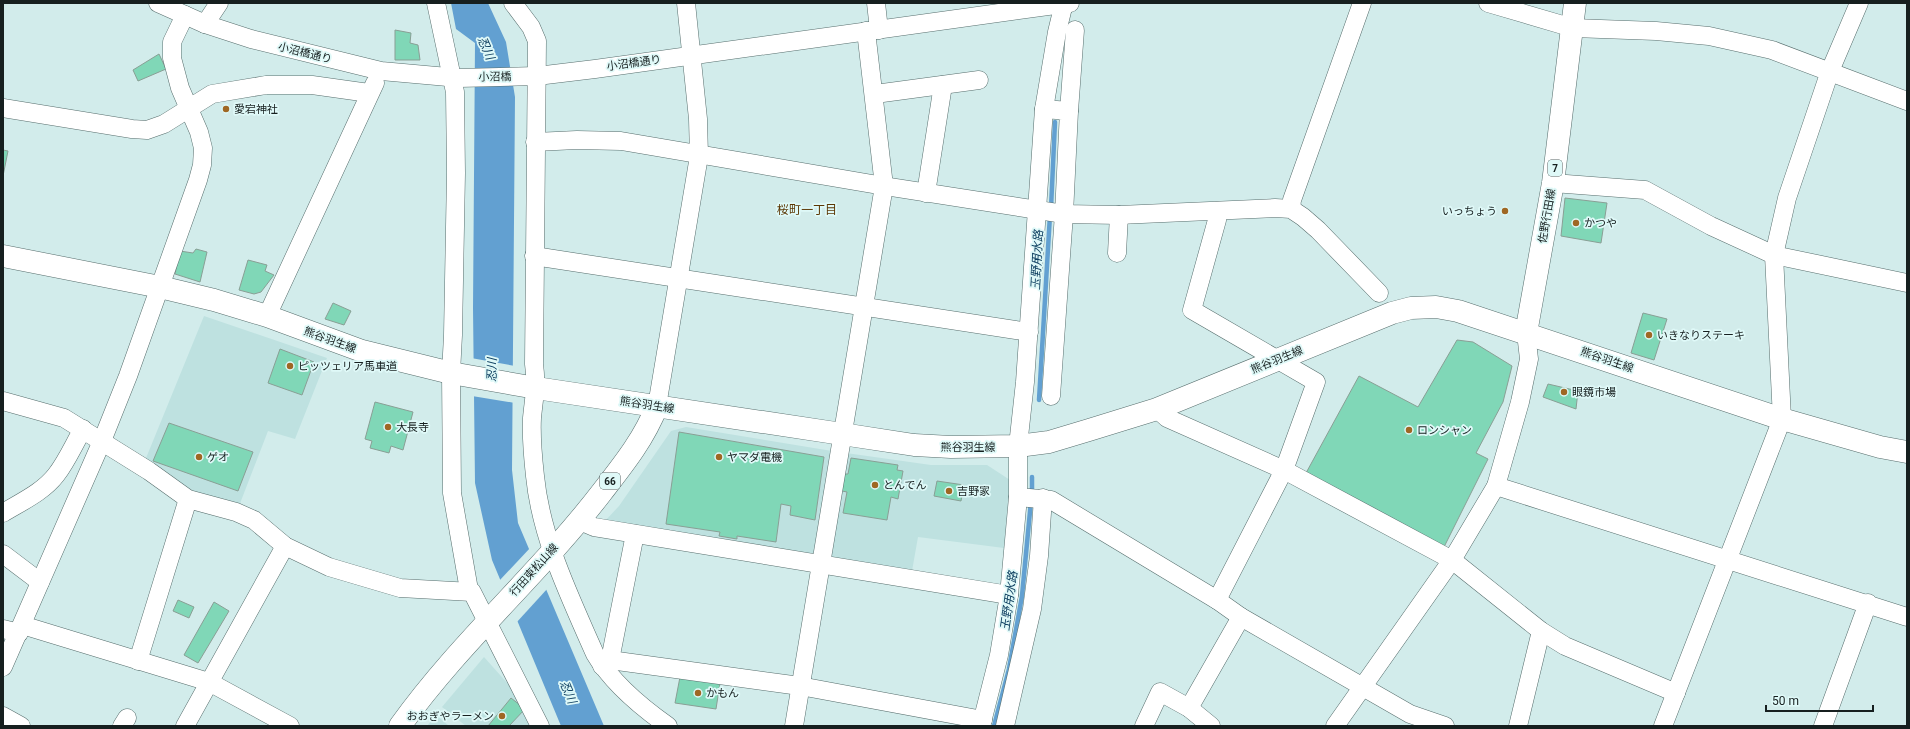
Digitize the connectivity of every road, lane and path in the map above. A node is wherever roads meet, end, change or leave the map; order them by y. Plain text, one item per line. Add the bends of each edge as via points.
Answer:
1 (158, 3) edge
2 (219, 3) edge
3 (436, 3) edge
4 (513, 3) edge
5 (686, 3) edge
6 (876, 3) edge
7 (1066, 3) edge
8 (1362, 3) edge
9 (1488, 3) edge
10 (1575, 3) edge
11 (1859, 3) edge
12 (185, 15) junction
13 (205, 24) junction
14 (1573, 28) junction
15 (873, 30) junction
16 (1075, 30) dead end
17 (690, 56) junction
18 (381, 71) junction
19 (1830, 71) junction
20 (534, 76) junction
21 (455, 77) junction
22 (979, 80) dead end
23 (943, 85) junction
24 (369, 93) junction
25 (875, 94) junction
26 (1907, 101) edge
27 (189, 107) junction
28 (3, 108) edge
29 (1044, 109) junction
30 (1069, 111) junction
31 (535, 142) junction
32 (699, 156) junction
33 (1553, 183) junction
34 (884, 186) junction
35 (926, 193) junction
36 (1291, 209) junction
37 (1218, 210) junction
38 (1051, 212) junction
39 (1119, 215) junction
40 (1117, 253) dead end
41 (1774, 255) junction
42 (3, 256) edge
43 (534, 256) junction
44 (678, 279) junction
45 (1907, 283) edge
46 (160, 287) junction
47 (1379, 293) dead end
48 (863, 307) junction
49 (267, 316) junction
50 (1029, 332) junction
51 (1526, 333) junction
52 (1279, 360) junction
53 (454, 373) junction
54 (531, 387) junction
55 (1051, 396) dead end
56 (3, 401) edge
57 (657, 406) junction
58 (1157, 409) junction
59 (1782, 419) junction
60 (83, 429) junction
61 (842, 434) junction
62 (102, 441) junction
63 (1018, 446) junction
64 (1907, 452) edge
65 (1284, 470) junction
66 (1496, 486) junction
67 (1020, 497) junction
68 (1042, 498) junction
69 (188, 499) junction
70 (3, 513) edge
71 (580, 521) junction
72 (635, 534) junction
73 (285, 546) junction
74 (551, 552) junction
75 (3, 554) edge
76 (1452, 560) junction
77 (1727, 560) junction
78 (820, 565) junction
79 (40, 582) junction
80 (469, 590) junction
81 (1009, 594) junction
82 (1217, 600) junction
83 (1868, 604) junction
84 (491, 617) junction
85 (1241, 617) junction
86 (1907, 617) edge
87 (15, 629) edge
88 (1541, 631) junction
89 (138, 661) junction
90 (1011, 661) junction
91 (606, 663) junction
92 (3, 667) edge
93 (209, 682) junction
94 (800, 686) junction
95 (1361, 687) junction
96 (1676, 693) junction
97 (1189, 708) junction
98 (3, 716) edge
99 (982, 723) edge
100 (21, 726) edge
101 (185, 726) edge
102 (290, 726) edge
103 (400, 726) edge
104 (540, 726) edge
105 (668, 726) edge
106 (794, 726) edge
107 (1005, 726) edge
108 (1144, 726) edge
109 (1211, 726) edge
110 (1335, 726) edge
111 (1445, 726) edge
112 (1518, 726) edge
113 (1663, 726) edge
114 (1823, 726) edge

1 - 12 street, 小沼橋通り
2 - 13 street
3 - 21 street
4 - 20 street via 531,27 537,41
5 - 17 street
6 - 15 street
7 - 15 street, 小沼橋通り
7 - 29 street via 1052,55
8 - 36 street
9 - 14 street
10 - 14 main road, 佐野行田線 / 7
11 - 19 street
12 - 13 street, 小沼橋通り
12 - 27 street via 172,42 172,58 180,88
13 - 18 street, 小沼橋通り via 251,39
14 - 19 street via 1709,36 1772,50
14 - 33 main road, 佐野行田線 / 7
15 - 17 street, 小沼橋通り
15 - 25 street
16 - 30 street
17 - 20 street, 小沼橋通り
17 - 32 street via 698,119
18 - 21 street, 小沼橋通り
18 - 24 street
19 - 26 street
19 - 41 street via 1787,198
20 - 21 street, 小沼橋
20 - 31 street
21 - 53 street
22 - 23 street
23 - 25 street
23 - 35 street
24 - 27 street via 312,85 266,85 212,94
24 - 49 street
25 - 34 street
27 - 28 street via 164,124 147,130
27 - 46 street via 203,148 202,164
29 - 30 street
29 - 38 street
30 - 38 street
31 - 32 street via 604,140
31 - 43 street
32 - 34 street
32 - 44 street
33 - 41 street via 1645,190 1711,226
33 - 51 main road, 佐野行田線 / 7
34 - 35 street
34 - 48 street
35 - 38 street
36 - 37 street
36 - 47 street via 1318,230
37 - 39 street
37 - 52 street via 1192,310
38 - 39 street
38 - 50 street
38 - 55 street via 1056,335
39 - 40 street
41 - 45 street
41 - 59 street
42 - 46 main road, 熊谷羽生線
43 - 44 street
43 - 54 street via 534,364
44 - 48 street
44 - 57 street
46 - 49 main road, 熊谷羽生線
46 - 62 street
48 - 50 street
48 - 61 street
49 - 53 main road, 熊谷羽生線 via 362,351
50 - 63 street
51 - 52 main road, 熊谷羽生線 via 1458,311 1436,307 1411,308 1392,313
51 - 59 main road, 熊谷羽生線
51 - 66 street via 1529,359 1520,402
52 - 58 main road, 熊谷羽生線
52 - 65 street via 1316,382
53 - 54 main road, 熊谷羽生線
53 - 80 street via 452,493
54 - 57 main road, 熊谷羽生線
54 - 74 street via 533,457 540,512
56 - 60 street via 64,418
57 - 61 main road, 熊谷羽生線
57 - 71 main road, 行田東松山線 / 66 via 649,427 634,450
58 - 63 main road, 熊谷羽生線 via 1049,442
58 - 65 street via 1167,418
59 - 64 main road, 熊谷羽生線 via 1880,447
59 - 77 street
60 - 62 street
60 - 70 street via 52,480
61 - 63 main road, 熊谷羽生線 via 921,446
61 - 78 street
62 - 69 street
62 - 79 street
63 - 67 street
65 - 76 street
65 - 82 street
66 - 76 street
66 - 77 street
67 - 68 street
67 - 81 street
68 - 82 street via 1051,500
68 - 90 street via 1039,556 1032,609
69 - 73 street via 236,512 254,520
69 - 89 street
71 - 72 street via 594,527
71 - 74 main road, 行田東松山線 / 66
72 - 78 street
72 - 91 street
73 - 80 street via 329,567 400,588
73 - 93 street
74 - 84 main road, 行田東松山線 / 66
74 - 91 street via 576,611
75 - 79 street
76 - 88 street
76 - 95 street
77 - 83 street
77 - 96 street
78 - 81 street
78 - 94 street
79 - 87 street
80 - 84 street
81 - 90 street
82 - 85 street
83 - 86 street
83 - 114 street
84 - 103 main road, 行田東松山線 / 66
84 - 104 street
85 - 95 street
85 - 97 street
87 - 89 street
87 - 92 street
88 - 96 street via 1564,646
88 - 112 street
89 - 93 street
90 - 99 street
90 - 107 street
91 - 94 street
91 - 105 street via 646,710
93 - 101 street
93 - 102 street
94 - 99 street
94 - 106 street
95 - 110 street
95 - 111 street via 1410,714
96 - 113 street
97 - 108 street via 1160,692
97 - 109 street
98 - 100 street

